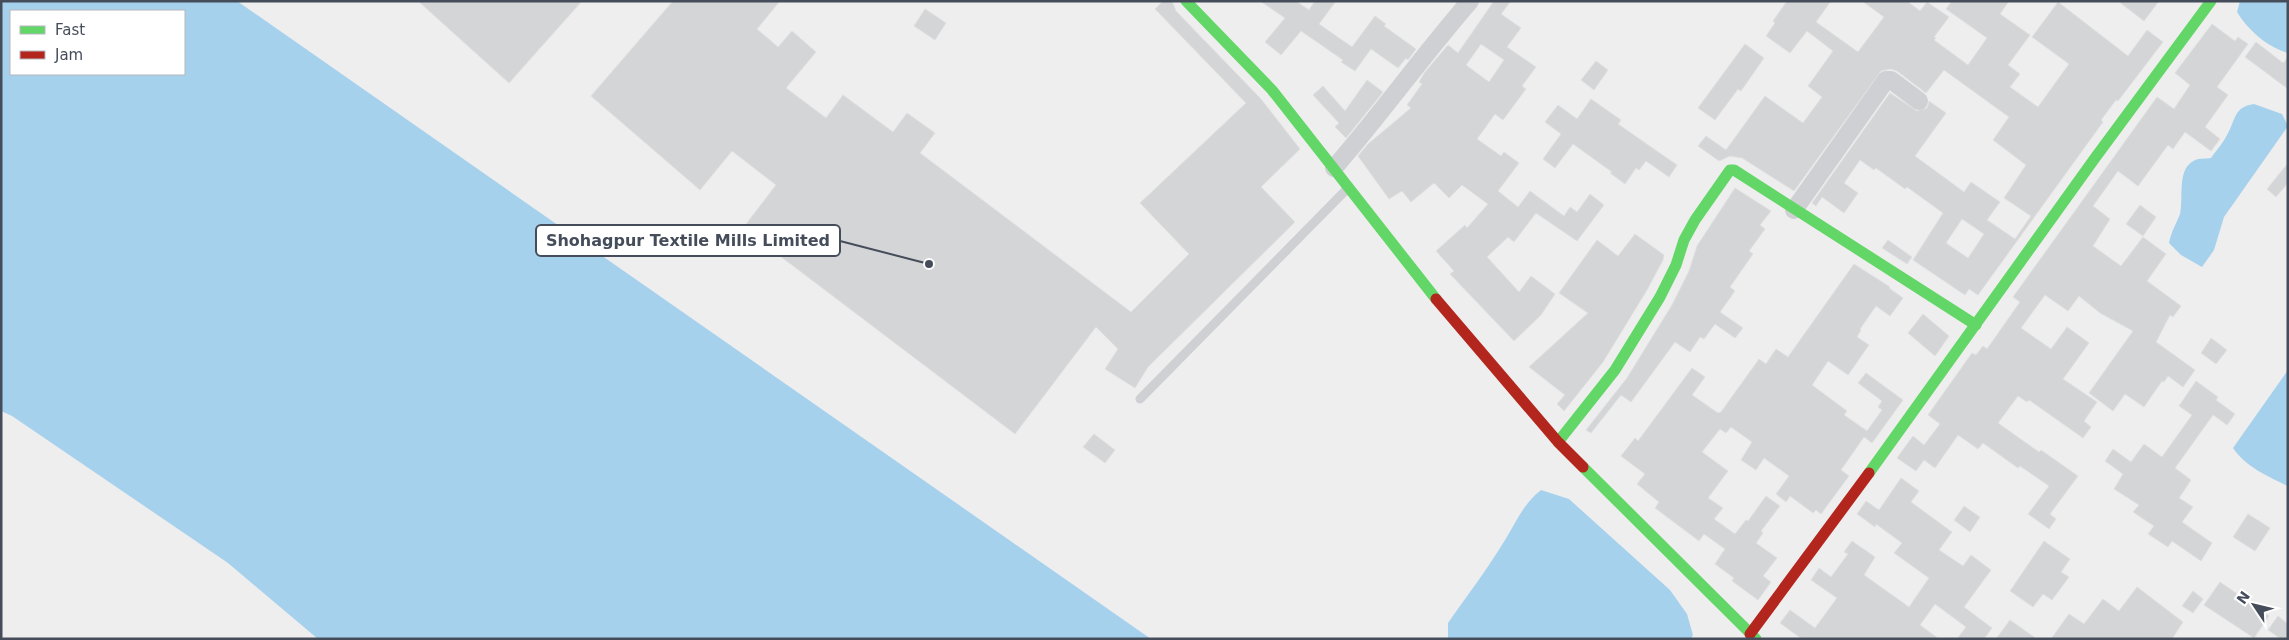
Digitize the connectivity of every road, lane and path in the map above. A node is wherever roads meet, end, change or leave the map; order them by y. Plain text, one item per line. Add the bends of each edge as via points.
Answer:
1 (1186, 1) edge
2 (1470, 1) edge
3 (2211, 1) edge
4 (1919, 101) dead end
5 (1334, 168) junction
6 (1348, 188) junction
7 (1794, 210) junction
8 (1976, 325) junction
9 (1140, 399) dead end
10 (1558, 442) junction
11 (1753, 636) edge

1 - 5 street via 1272,90
2 - 5 street
3 - 8 street via 2140,94
4 - 7 street via 1891,80 1886,80
5 - 6 street
6 - 9 lane
6 - 10 street via 1426,287
7 - 8 street
7 - 10 street via 1734,170 1727,172 1695,220 1660,297 1615,370
8 - 11 street
10 - 11 street

